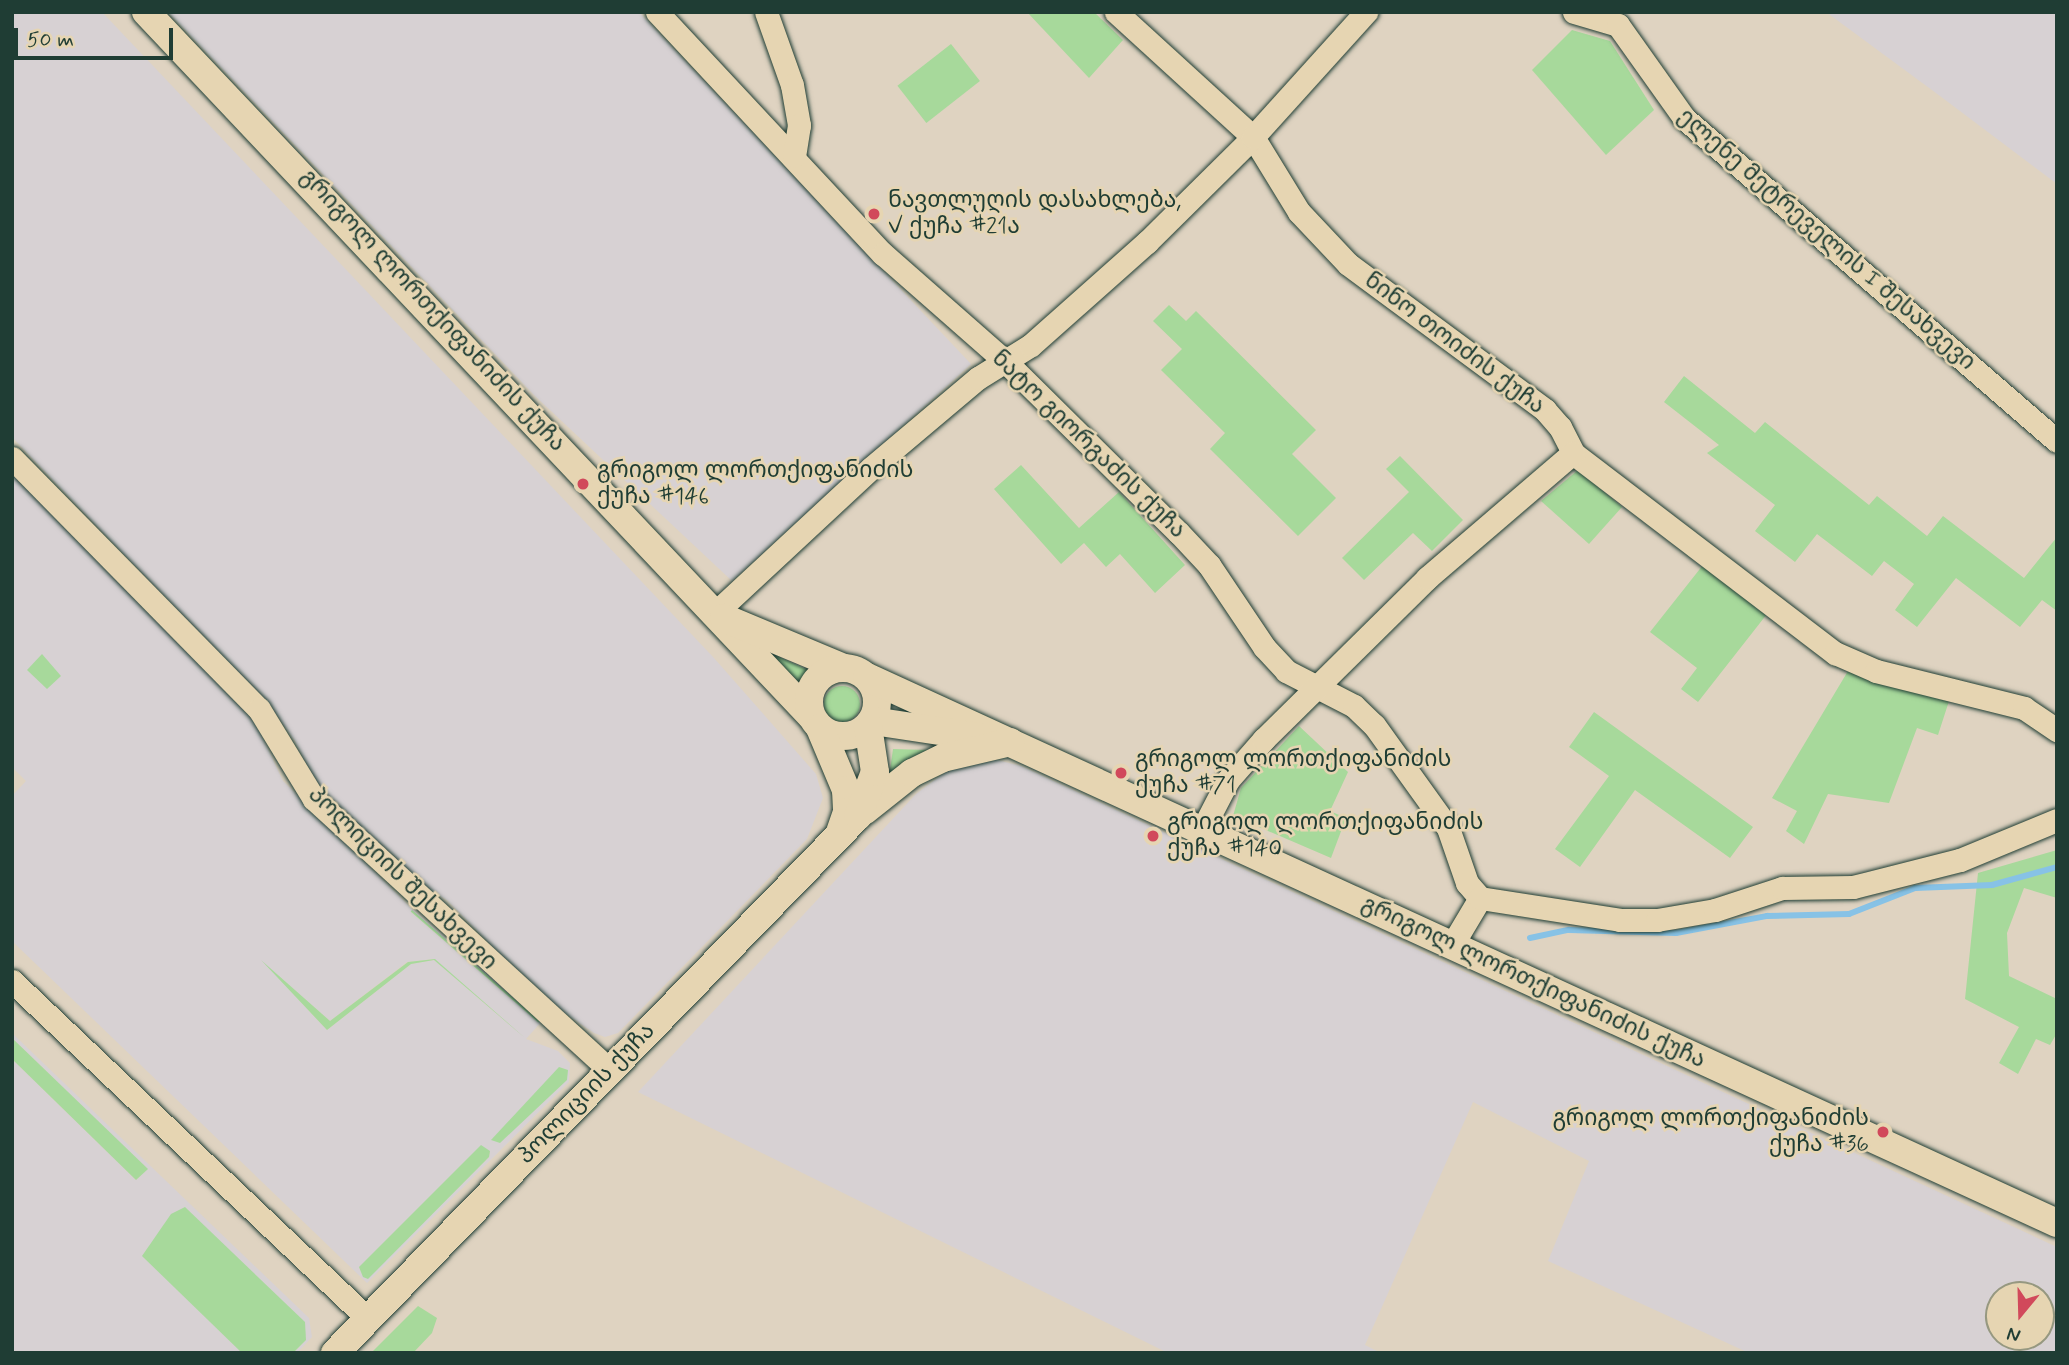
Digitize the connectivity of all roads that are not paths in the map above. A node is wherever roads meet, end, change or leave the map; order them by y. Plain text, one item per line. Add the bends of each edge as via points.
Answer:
1 (146, 12) edge
2 (657, 12) edge
3 (766, 12) edge
4 (1116, 12) edge
5 (1366, 12) edge
6 (1574, 12) edge
7 (1253, 137) junction
8 (794, 156) junction
9 (1006, 362) junction
10 (2057, 441) edge
11 (1573, 453) junction
12 (12, 458) edge
13 (714, 614) junction
14 (841, 667) junction
15 (867, 677) junction
16 (1314, 689) junction
17 (816, 722) junction
18 (871, 724) junction
19 (2057, 730) edge
20 (1010, 742) junction
21 (2057, 820) edge
22 (849, 825) junction
23 (1201, 832) junction
24 (1480, 898) junction
25 (1452, 946) junction
26 (12, 981) edge
27 (610, 1070) junction
28 (2057, 1223) edge
29 (368, 1319) junction
30 (335, 1353) edge

1 - 13 street, გრიგოლ ლორთქიფანიძის ქუჩა
2 - 8 street, ნატო გიორგაძის ქუჩა
3 - 8 street via 792,85 799,125
4 - 7 street, ნინო თოიძის ქუჩა
5 - 7 street
6 - 10 street, ელენე მეტრეველის I შესახვევი via 1618,25 1684,118
7 - 9 street via 1147,242
7 - 11 street, ნინო თოიძის ქუჩა via 1320,238 1545,410
8 - 9 street, ნატო გიორგაძის ქუჩა via 883,254
9 - 13 street via 978,378 871,468
9 - 16 street, ნატო გიორგაძის ქუჩა via 1180,533 1229,592 1264,647 1286,671
11 - 16 street via 1427,578
11 - 19 street, ნინო თოიძის ქუჩა via 1835,653 1876,671 2024,708
12 - 27 street, პოლიციის შესახვევი via 259,709 314,799 428,909
13 - 14 street, გრიგოლ ლორთქიფანიძის ქუჩა
13 - 17 street, გრიგოლ ლორთქიფანიძის ქუჩა
14 - 15 street
14 - 17 street via 813,684
15 - 18 street via 878,698
15 - 20 street, გრიგოლ ლორთქიფანიძის ქუჩა
16 - 23 street via 1228,780
16 - 24 street, ნატო გიორგაძის ქუჩა via 1354,706 1392,745 1448,828 1467,883
17 - 18 street via 845,737
17 - 22 street via 846,790
18 - 20 street, გრიგოლ ლორთქიფანიძის ქუჩა
18 - 22 street, პოლიციის ქუჩა via 875,772
20 - 22 street via 954,754 912,773
20 - 23 street, გრიგოლ ლორთქიფანიძის ქუჩა
21 - 24 street via 1960,860 1853,887 1782,888 1715,910 1657,920 1620,920
22 - 27 street, პოლიციის ქუჩა
23 - 25 street, გრიგოლ ლორთქიფანიძის ქუჩა
24 - 25 street
25 - 28 street, გრიგოლ ლორთქიფანიძის ქუჩა
26 - 29 street
27 - 29 street, პოლიციის ქუჩა
29 - 30 street, პოლიციის ქუჩა

